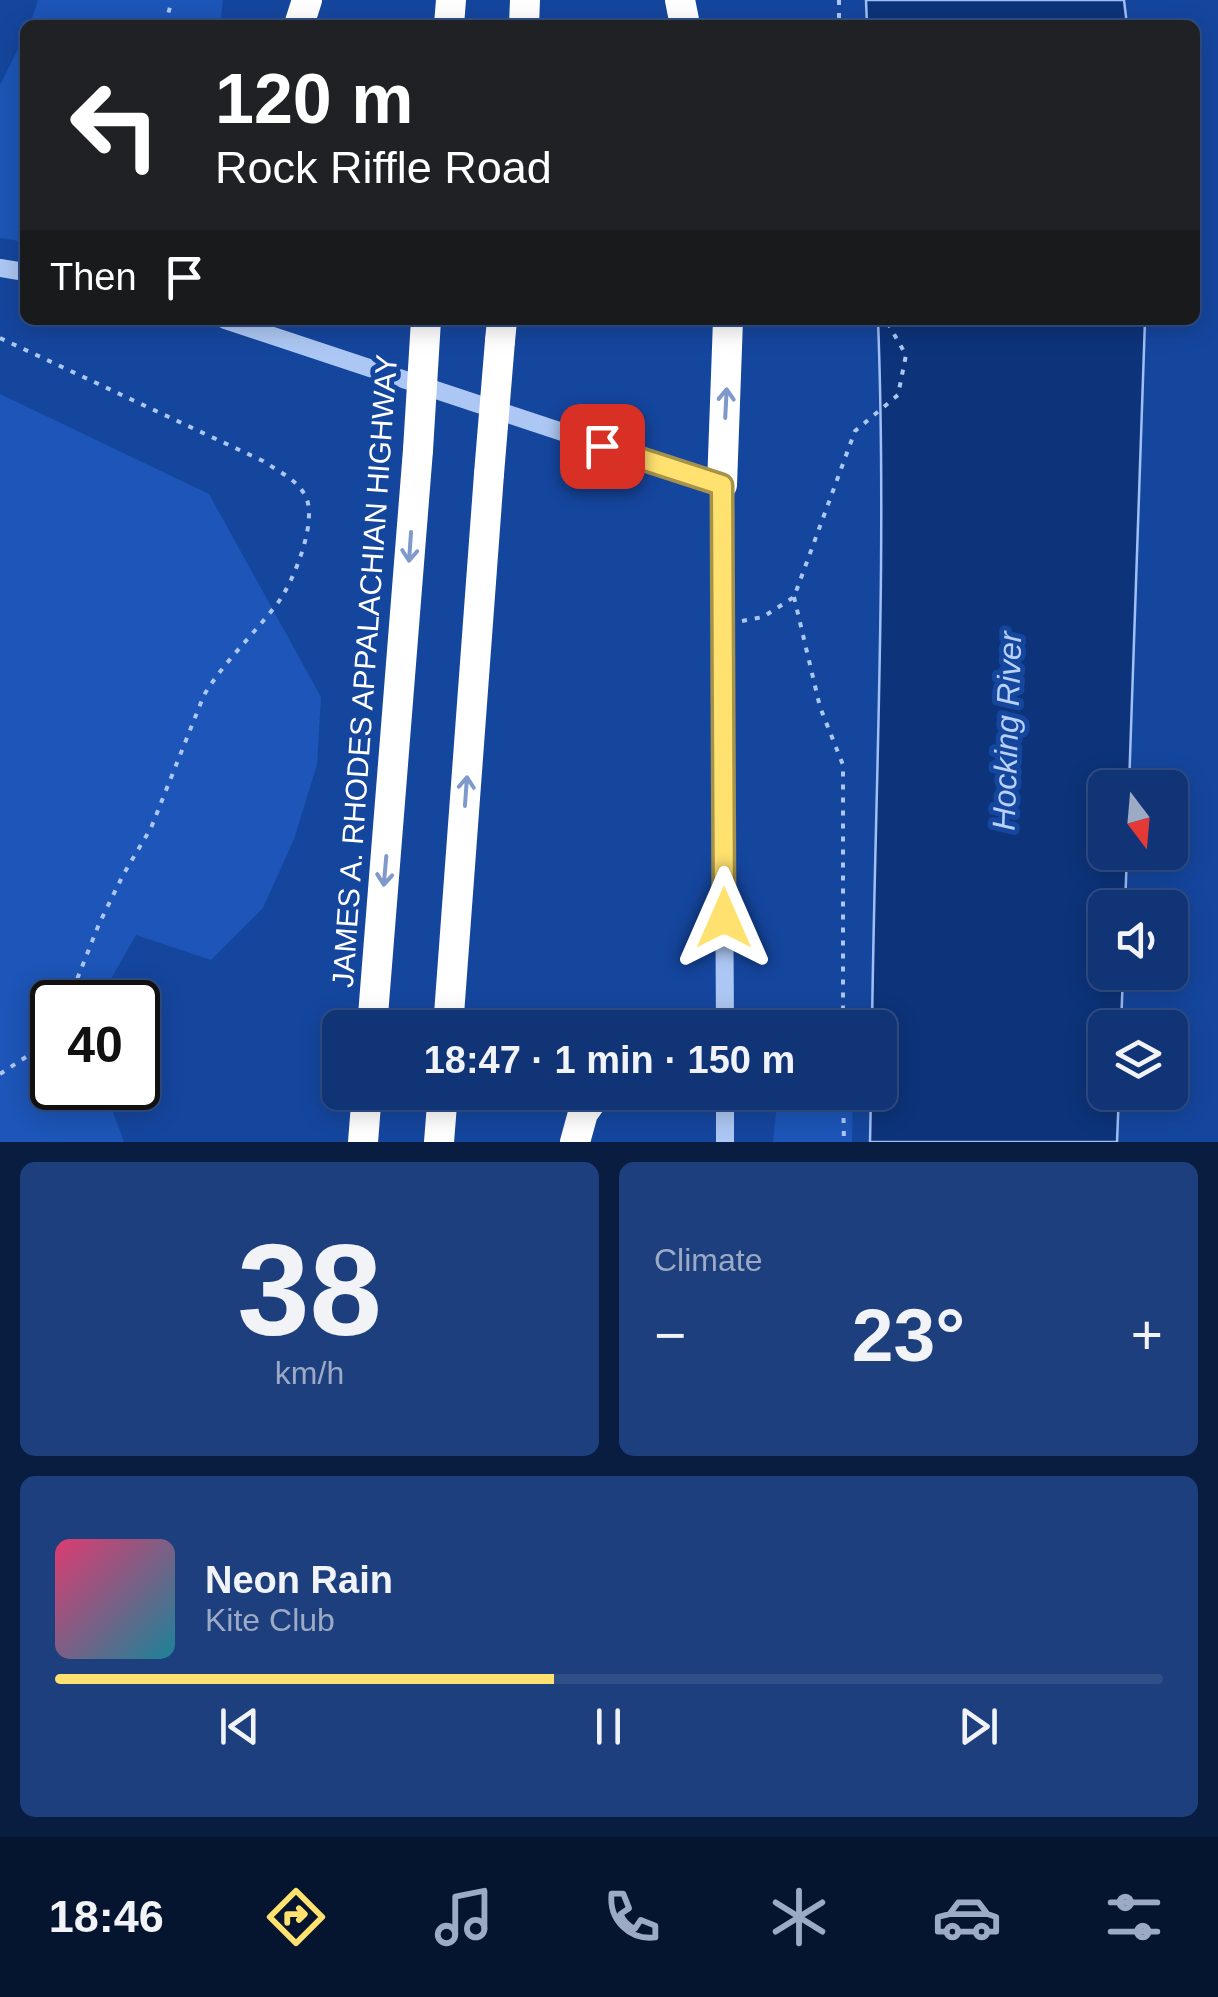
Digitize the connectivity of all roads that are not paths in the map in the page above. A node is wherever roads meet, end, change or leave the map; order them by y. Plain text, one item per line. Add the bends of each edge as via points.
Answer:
1 (240, 325) edge
2 (426, 325) edge
3 (728, 325) edge
4 (501, 330) edge
5 (722, 485) junction
6 (373, 1010) edge
7 (449, 1010) edge
8 (725, 1010) edge
9 (366, 1110) edge
10 (442, 1110) edge
11 (585, 1110) edge
12 (725, 1110) edge
13 (363, 1142) edge
14 (439, 1142) edge
15 (575, 1142) edge
16 (725, 1142) edge

1 - 5 street
2 -> 6 highway, JAMES A. RHODES APPALACHIAN HIGHWAY, bridge
5 -> 3 highway
7 -> 4 highway, bridge
5 - 8 street
9 - 13 highway
10 - 14 highway
11 - 15 highway
12 - 16 street

